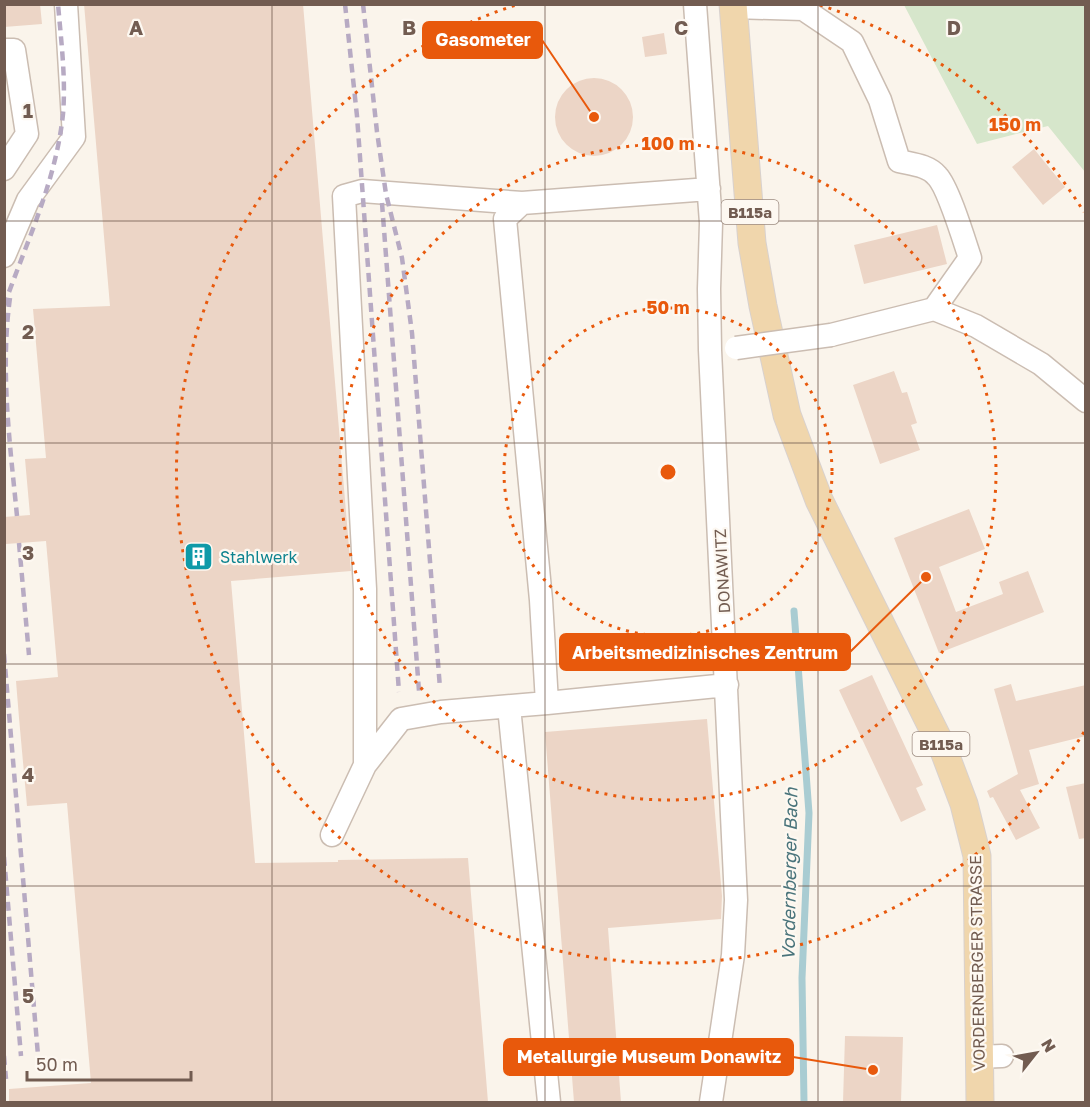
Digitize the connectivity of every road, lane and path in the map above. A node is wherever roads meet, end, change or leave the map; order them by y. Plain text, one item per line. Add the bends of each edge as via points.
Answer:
1 (66, 4) edge
2 (695, 4) edge
3 (733, 6) edge
4 (4, 50) edge
5 (4, 170) edge
6 (709, 189) junction
7 (28, 200) junction
8 (522, 203) junction
9 (4, 256) edge
10 (934, 309) junction
11 (710, 350) junction
12 (1086, 401) edge
13 (727, 685) junction
14 (547, 703) junction
15 (509, 707) junction
16 (365, 765) junction
17 (332, 835) dead end
18 (549, 1102) edge
19 (711, 1102) edge
20 (980, 1102) edge

1 - 7 lane via 75,137
2 - 6 lane, DONAWITZ
3 - 10 lane via 803,9 852,42 880,100 899,161 926,168 938,176 970,258
3 - 20 main road, VORDERNBERGER STRASSE / B115a via 752,243 787,415 824,509 944,751 964,804 977,856 990,1057
4 - 5 lane via 14,50 27,134
5 - 7 lane
6 - 8 lane
6 - 11 lane, DONAWITZ
7 - 9 lane
8 - 14 lane via 505,219 542,600
8 - 16 lane via 362,191 344,196 365,589
10 - 11 lane, bridge via 831,335
10 - 12 lane via 976,326 1041,364
11 - 13 lane, DONAWITZ
13 - 14 lane
13 - 19 lane, DONAWITZ via 736,900 733,955
14 - 15 lane
15 - 16 lane via 401,719
15 - 18 lane
16 - 17 lane

